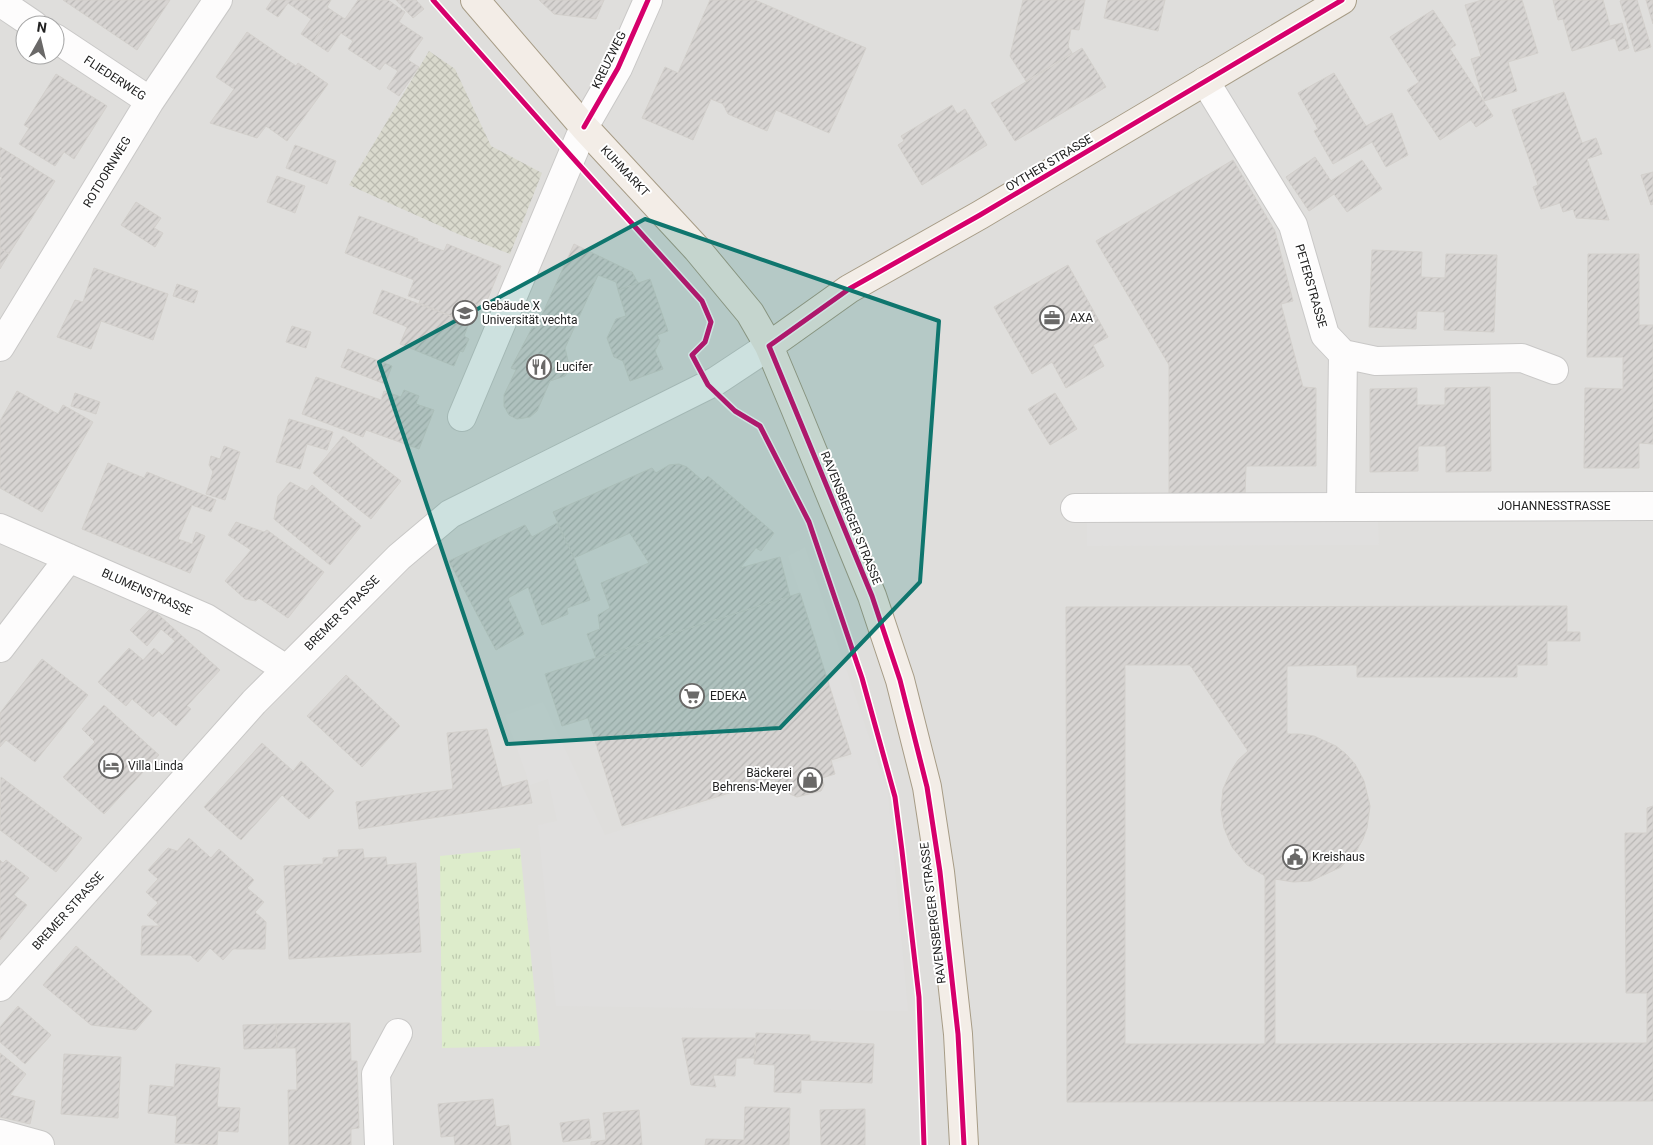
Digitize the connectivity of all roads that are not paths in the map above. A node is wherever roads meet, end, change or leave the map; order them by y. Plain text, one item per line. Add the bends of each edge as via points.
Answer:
1 (218, 0) edge
2 (476, 0) edge
3 (648, 0) edge
4 (1342, 0) edge
5 (0, 2) edge
6 (19, 15) edge
7 (65, 45) edge
8 (1206, 81) junction
9 (150, 101) junction
10 (584, 127) junction
11 (769, 346) junction
12 (0, 347) edge
13 (1343, 354) junction
14 (1554, 370) dead end
15 (462, 417) dead end
16 (1653, 506) edge
17 (1341, 507) junction
18 (1075, 508) dead end
19 (0, 528) edge
20 (69, 558) junction
21 (0, 648) edge
22 (286, 669) junction
23 (0, 987) edge
24 (398, 1033) dead end
25 (0, 1134) edge
26 (40, 1145) edge
27 (379, 1145) edge
28 (964, 1145) edge

1 - 9 street, ROTDORNWEG
2 - 10 main road, KUHMARKT
3 - 10 street, KREUZWEG via 618,68
4 - 8 main road, OYTHER STRASSE
5 - 6 street
7 - 9 street, FLIEDERWEG
8 - 11 main road, OYTHER STRASSE via 849,289
8 - 13 street, PETERSTRASSE via 1293,225 1325,335
9 - 12 street, ROTDORNWEG
10 - 11 main road, KUHMARKT via 697,249 750,313
10 - 15 street, KREUZWEG
11 - 22 street, BREMER STRASSE via 716,381 450,514 399,556
11 - 28 main road, RAVENSBERGER STRASSE via 872,596 900,680 927,787 958,1034
13 - 14 street via 1376,361 1522,358
13 - 17 street
16 - 17 street, JOHANNESSTRASSE
17 - 18 street, JOHANNESSTRASSE
19 - 20 street, BLUMENSTRASSE
20 - 21 street
20 - 22 street, BLUMENSTRASSE via 206,618
22 - 23 street, BREMER STRASSE
24 - 27 street via 376,1074
25 - 26 street

